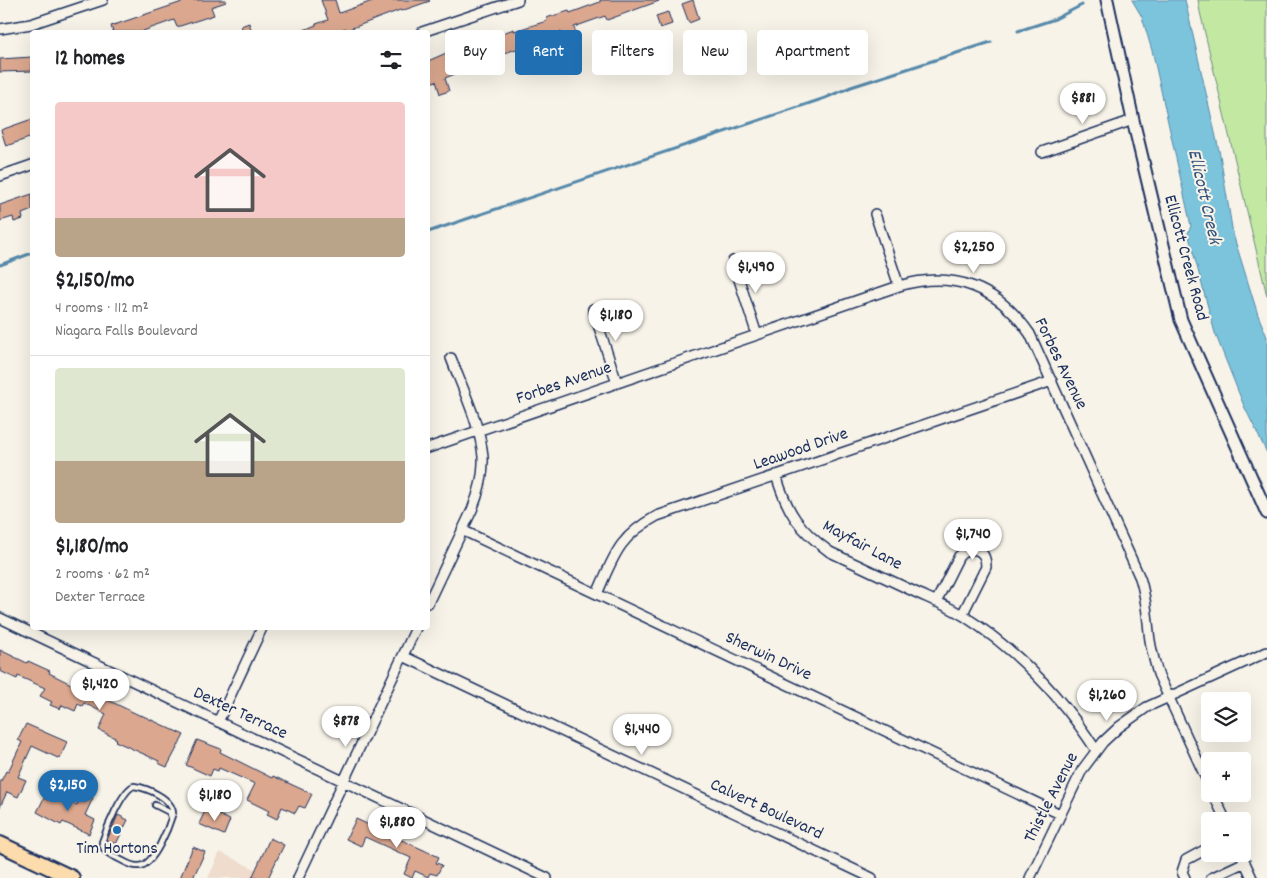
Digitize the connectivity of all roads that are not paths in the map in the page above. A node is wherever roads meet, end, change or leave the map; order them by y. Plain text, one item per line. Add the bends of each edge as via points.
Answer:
1 (103, 0) edge
2 (518, 0) edge
3 (1107, 0) edge
4 (0, 29) edge
5 (428, 30) edge
6 (1132, 120) junction
7 (1042, 152) dead end
8 (30, 166) edge
9 (0, 176) edge
10 (875, 214) dead end
11 (732, 261) dead end
12 (898, 286) junction
13 (593, 309) dead end
14 (758, 334) junction
15 (451, 358) dead end
16 (1052, 381) junction
17 (617, 383) junction
18 (478, 431) junction
19 (430, 447) edge
20 (776, 476) junction
21 (1267, 513) edge
22 (462, 530) junction
23 (597, 594) junction
24 (430, 599) edge
25 (936, 602) junction
26 (962, 615) junction
27 (0, 618) edge
28 (261, 630) edge
29 (415, 630) edge
30 (1267, 652) edge
31 (403, 656) junction
32 (1168, 697) junction
33 (218, 722) junction
34 (1096, 750) junction
35 (1201, 768) edge
36 (343, 782) junction
37 (155, 805) dead end
38 (1060, 814) junction
39 (172, 818) junction
40 (0, 844) edge
41 (1201, 852) edge
42 (1237, 862) edge
43 (1245, 862) edge
44 (72, 878) edge
45 (298, 878) edge
46 (547, 878) edge
47 (872, 878) edge
48 (1030, 878) edge
49 (1185, 878) edge
50 (1211, 878) edge
51 (1252, 878) edge

1 - 4 street via 31,24
2 - 5 street
3 - 6 street, Ellicott Creek Road
6 - 7 street
6 - 21 street, Ellicott Creek Road via 1180,320
8 - 9 street
10 - 12 street
11 - 14 street
12 - 14 street, Forbes Avenue
12 - 16 street, Forbes Avenue via 941,280 960,282 988,293 1022,322
13 - 17 street
14 - 17 street, Forbes Avenue
15 - 18 street
16 - 20 street, Leawood Drive
16 - 32 street, Forbes Avenue via 1140,578 1148,609 1152,654
17 - 18 street, Forbes Avenue
18 - 19 street, Forbes Avenue
18 - 22 street via 482,446 482,474 478,494
20 - 23 street, Leawood Drive via 644,523 623,541
20 - 25 street, Mayfair Lane via 790,512 815,542
22 - 23 street, Sherwin Drive
22 - 24 street
23 - 38 street, Sherwin Drive
25 - 26 street, Mayfair Lane
25 - 26 street via 959,556 965,551 977,550 983,554 986,567
26 - 34 street, Mayfair Lane via 1032,669
27 - 33 street, Dexter Terrace
28 - 33 street
29 - 31 street
30 - 32 street, Thistle Avenue
31 - 36 street
31 - 47 street, Calvert Boulevard
32 - 34 street, Thistle Avenue via 1128,720
32 - 35 street, Forbes Avenue
33 - 36 street, Dexter Terrace
34 - 38 street, Thistle Avenue
36 - 45 street
36 - 46 street, Dexter Terrace
37 - 39 lane via 169,812
38 - 48 street, Thistle Avenue
39 - 39 lane via 173,808 168,800 134,786 124,796 104,836 103,848 133,866 145,865 153,857
40 - 44 main road
41 - 49 street via 1186,860 1182,872
42 - 50 street
43 - 51 street

